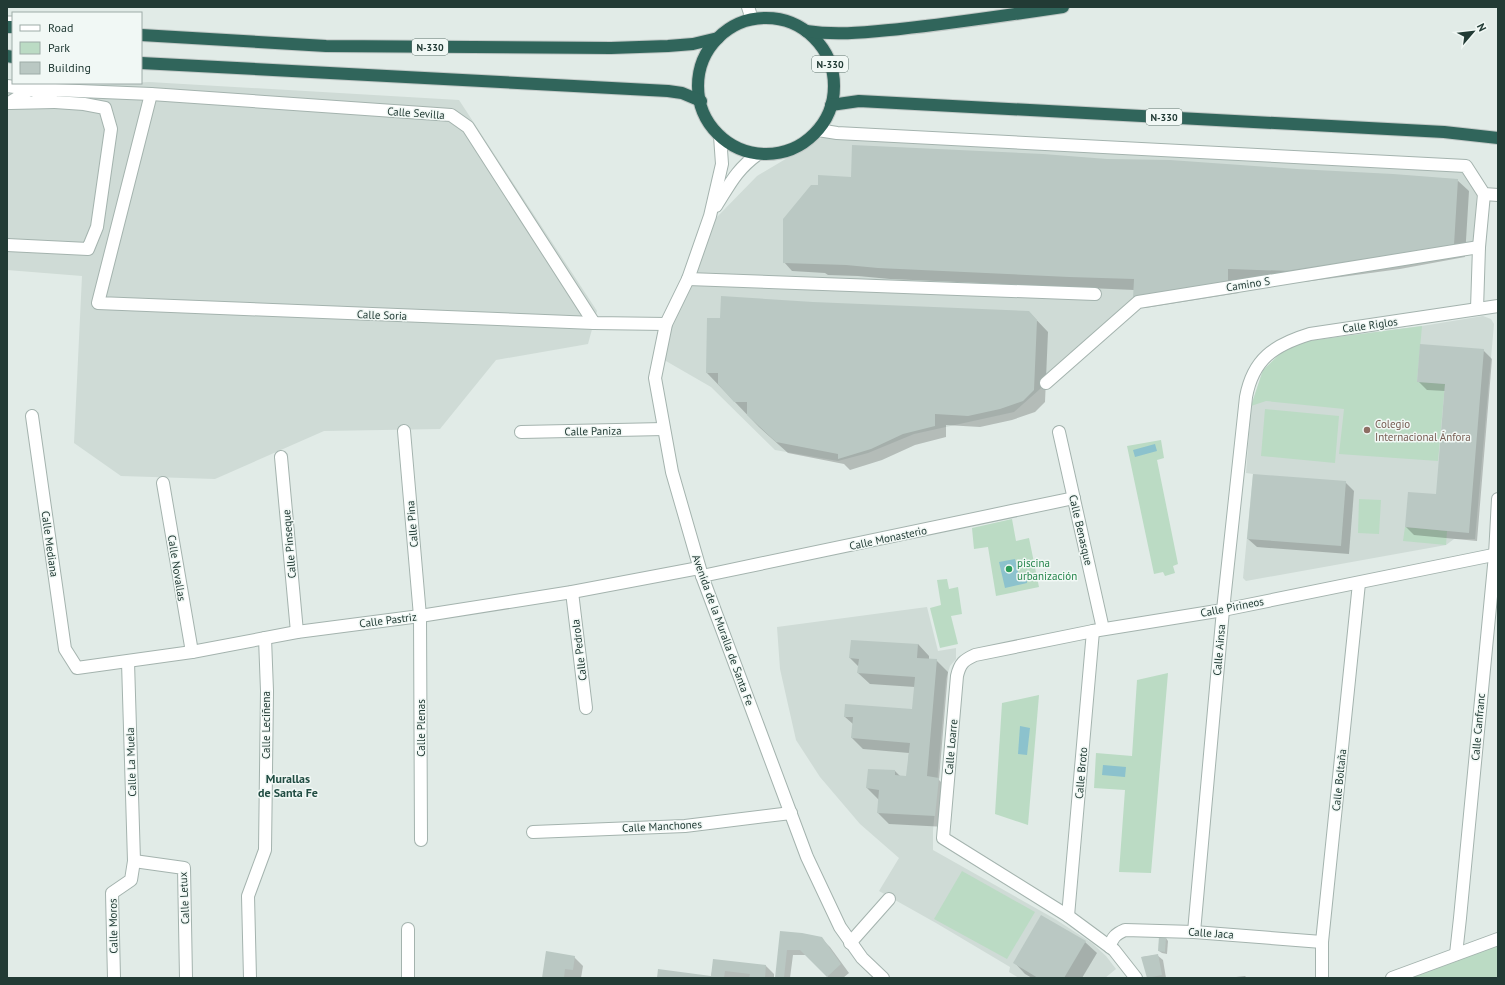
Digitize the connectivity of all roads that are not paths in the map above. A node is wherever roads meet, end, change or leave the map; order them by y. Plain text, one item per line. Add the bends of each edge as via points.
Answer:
1 (748, 7) edge
2 (1063, 7) edge
3 (752, 19) junction
4 (806, 31) junction
5 (142, 35) edge
6 (718, 38) junction
7 (142, 63) edge
8 (7, 86) edge
9 (31, 89) junction
10 (151, 94) junction
11 (700, 101) junction
12 (55, 102) junction
13 (8, 103) edge
14 (831, 105) junction
15 (818, 130) junction
16 (720, 136) junction
17 (1498, 138) edge
18 (758, 154) junction
19 (1484, 194) junction
20 (1498, 195) edge
21 (710, 216) junction
22 (7, 245) edge
23 (1479, 247) junction
24 (688, 279) junction
25 (1095, 294) dead end
26 (1498, 306) edge
27 (1477, 309) junction
28 (594, 323) junction
29 (666, 324) junction
30 (1255, 371) joint
31 (1046, 383) dead end
32 (32, 416) dead end
33 (664, 430) junction
34 (404, 432) dead end
35 (521, 432) dead end
36 (1059, 432) dead end
37 (281, 457) dead end
38 (163, 484) dead end
39 (1074, 498) junction
40 (1498, 499) edge
41 (1496, 554) edge
42 (700, 572) junction
43 (1359, 583) junction
44 (572, 592) junction
45 (1223, 610) junction
46 (420, 616) junction
47 (1098, 630) junction
48 (297, 632) junction
49 (265, 638) junction
50 (192, 652) junction
51 (967, 659) joint
52 (128, 662) junction
53 (77, 668) joint
54 (586, 708) dead end
55 (790, 813) junction
56 (533, 832) dead end
57 (421, 840) dead end
58 (134, 861) junction
59 (889, 899) dead end
60 (1068, 916) junction
61 (408, 929) dead end
62 (1194, 932) junction
63 (1498, 939) edge
64 (1322, 942) junction
65 (850, 943) junction
66 (1110, 947) junction
67 (1456, 954) junction
68 (114, 978) edge
69 (186, 978) edge
70 (250, 978) edge
71 (408, 978) edge
72 (883, 978) edge
73 (1136, 978) edge
74 (1322, 978) edge
75 (1392, 978) edge

1 - 3 street
2 - 4 highway, N-330 via 851,34
3 - 4 highway, N-330 via 780,20
3 - 6 highway, N-330 via 728,30
4 - 14 highway, N-330 via 822,48 832,70
5 - 6 highway, N-330 via 326,46 603,48 693,44
6 - 11 highway, N-330 via 701,67
7 - 11 highway via 668,91 682,93
8 - 9 street, Calle Sevilla
9 - 10 street, Calle Sevilla
9 - 12 street
9 - 13 street
10 - 28 street, Calle Sevilla via 451,116 468,126
10 - 28 street, Calle Soria via 98,303
11 - 16 highway, N-330 via 708,121
12 - 13 street
12 - 22 street via 105,108 111,129 97,226 88,249
14 - 15 highway, N-330
14 - 17 highway, N-330 via 859,101 1444,132
15 - 18 highway, N-330 via 797,146
15 - 19 street via 853,134 1466,166
16 - 18 highway, N-330 via 738,148
16 - 21 street, Avenida de la Muralla de Santa Fe via 722,164
18 - 21 street, Avenida de la Muralla de Santa Fe via 736,174
19 - 20 street
19 - 23 street
21 - 24 street, Avenida de la Muralla de Santa Fe
23 - 27 street
23 - 31 street, Camino S via 1138,302
24 - 25 street
24 - 29 street, Avenida de la Muralla de Santa Fe
26 - 27 street, Calle Riglos
27 - 30 street, Calle Riglos via 1310,334 1289,340 1275,348
28 - 29 street, Calle Soria
29 - 33 street, Avenida de la Muralla de Santa Fe via 655,378
30 - 45 street, Calle Ainsa via 1248,384 1246,397
32 - 53 street, Calle Mediana via 65,649
33 - 35 street, Calle Paniza
33 - 42 street, Avenida de la Muralla de Santa Fe via 672,472
34 - 46 street, Calle Pina
36 - 39 street, Calle Benasque
37 - 48 street, Calle Pinseque
38 - 50 street, Calle Novallas
39 - 42 street, Calle Monasterio
39 - 47 street, Calle Benasque
40 - 41 street, Calle Canfranc
41 - 43 street, Calle Pirineos
41 - 67 street, Calle Canfranc
42 - 44 street, Calle Pastriz
42 - 55 street, Avenida de la Muralla de Santa Fe
43 - 45 street, Calle Pirineos
43 - 64 street, Calle Boltaña
44 - 46 street, Calle Pastriz
44 - 54 street, Calle Pedrola
45 - 47 street, Calle Pirineos
45 - 62 street, Calle Ainsa
46 - 48 street, Calle Pastriz
46 - 57 street, Calle Plenas
47 - 51 street, Calle Pirineos via 975,655
47 - 60 street, Calle Broto
48 - 49 street, Calle Pastriz
49 - 50 street, Calle Pastriz
49 - 70 street, Calle Leciñena via 265,850 248,896
50 - 52 street, Calle Pastriz
51 - 60 street, Calle Loarre via 960,665 957,676 943,838
52 - 53 street, Calle Pastriz
52 - 58 street, Calle La Muela
55 - 56 street, Calle Manchones via 685,826
55 - 65 street, Avenida de la Muralla de Santa Fe via 817,878
58 - 68 street, Calle Moros via 131,880 112,893
58 - 69 street, Calle Letux via 184,868
59 - 65 street
60 - 66 street
61 - 71 street
62 - 64 street, Calle Jaca
62 - 66 street, Calle Jaca via 1125,930 1116,934 1111,940
63 - 67 street
64 - 74 street, Calle Boltaña
65 - 72 street, Avenida de la Muralla de Santa Fe
66 - 73 street
67 - 75 street

